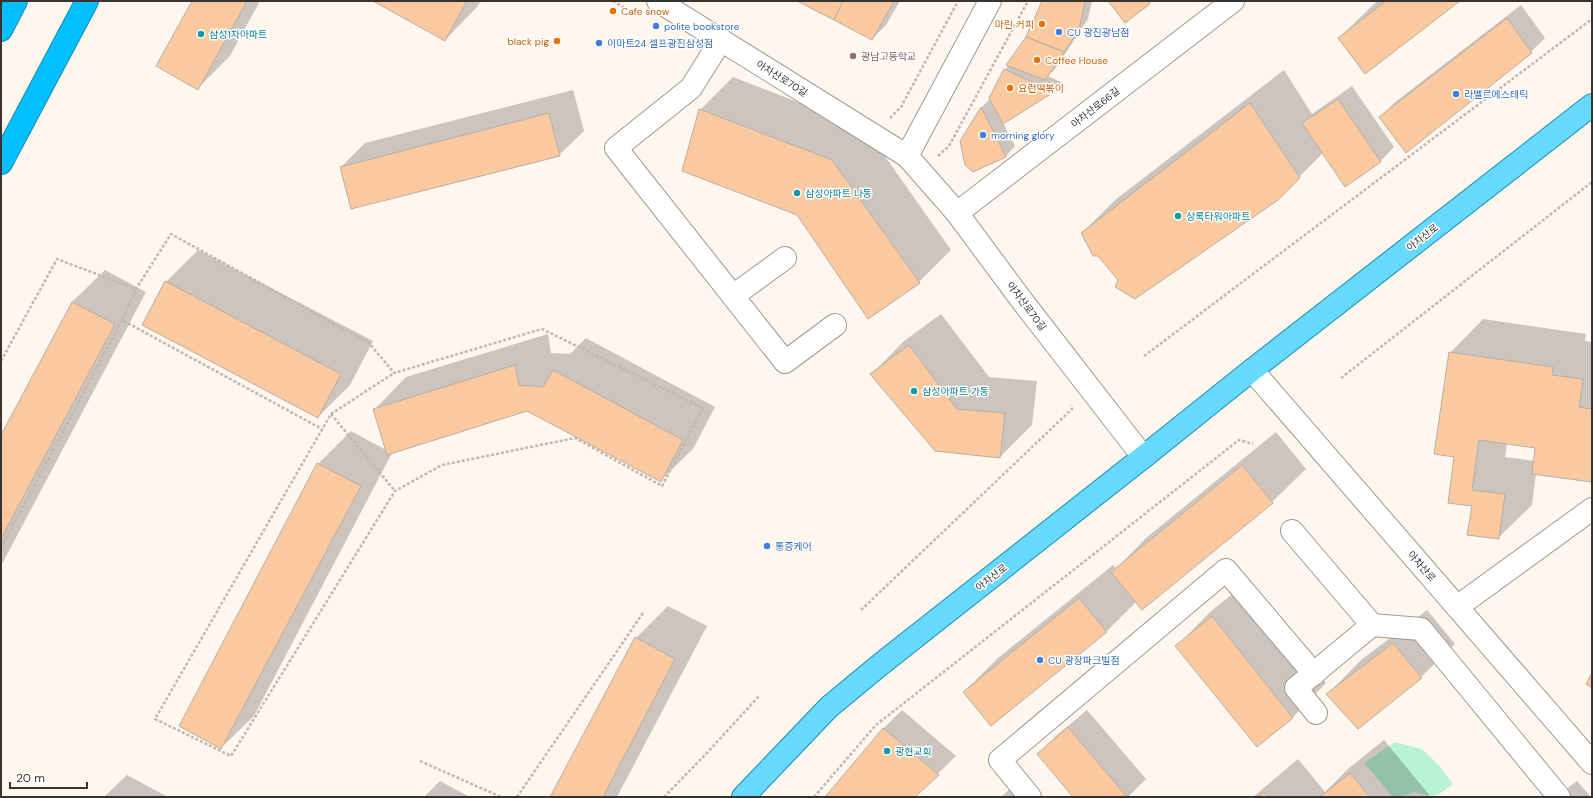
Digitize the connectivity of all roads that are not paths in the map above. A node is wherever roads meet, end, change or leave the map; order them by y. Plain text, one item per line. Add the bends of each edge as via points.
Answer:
1 (16, 1) edge
2 (87, 1) edge
3 (658, 1) edge
4 (990, 1) edge
5 (1233, 1) edge
6 (1, 30) edge
7 (721, 40) junction
8 (1592, 105) edge
9 (1, 163) edge
10 (914, 164) junction
11 (957, 213) junction
12 (785, 258) dead end
13 (733, 296) junction
14 (835, 325) dead end
15 (1252, 370) junction
16 (1146, 455) junction
17 (1592, 509) edge
18 (1292, 531) dead end
19 (1458, 607) junction
20 (1372, 625) junction
21 (1314, 674) junction
22 (1316, 713) dead end
23 (1592, 763) edge
24 (743, 797) edge
25 (1030, 797) edge
26 (1559, 797) edge

1 - 6 highway
2 - 9 highway
3 - 7 street, 아차산로70길
4 - 10 street
5 - 11 street, 아차산로66길
7 - 10 street, 아차산로70길
7 - 13 street via 692,88 616,148
8 - 15 main road, 아차산로
10 - 11 street, 아차산로70길
11 - 16 street, 아차산로70길 via 1137,449
12 - 13 street
13 - 14 street via 785,362
15 - 16 main road, 아차산로
15 - 19 street, 아차산로
16 - 24 main road, 아차산로 via 830,707
17 - 19 street
18 - 20 street
19 - 23 street, 아차산로
20 - 21 street
20 - 26 street via 1421,629
21 - 22 street via 1296,688
21 - 25 street via 1226,570 1000,760

